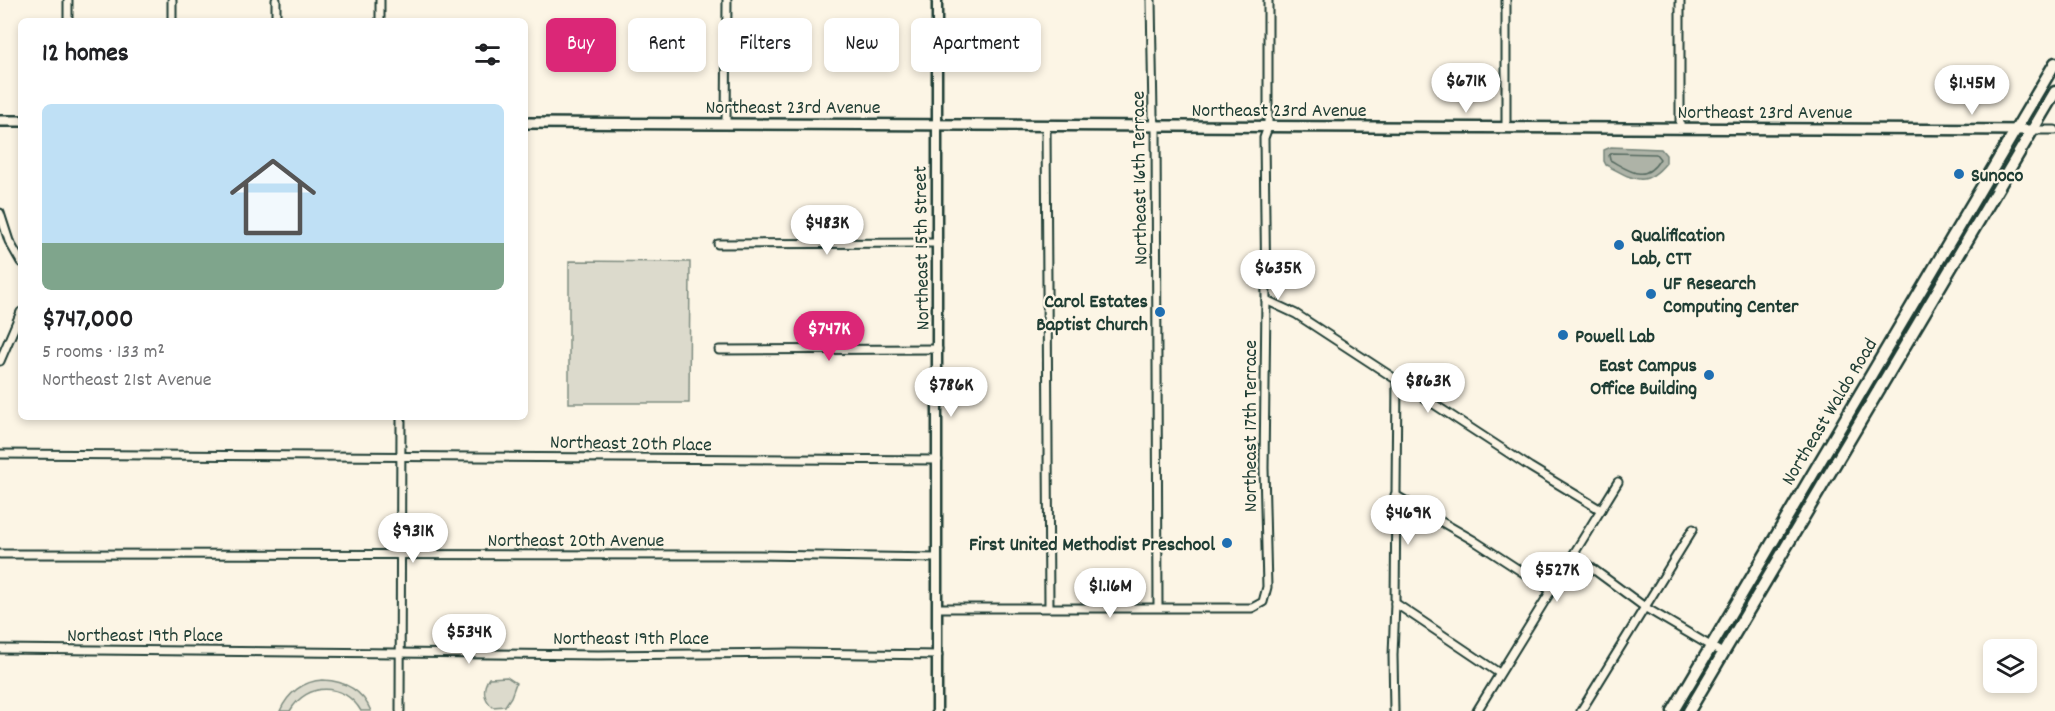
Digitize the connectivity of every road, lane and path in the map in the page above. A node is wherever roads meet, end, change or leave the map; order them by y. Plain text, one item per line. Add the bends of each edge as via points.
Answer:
1 (68, 0) edge
2 (171, 0) edge
3 (276, 0) edge
4 (380, 0) edge
5 (727, 0) edge
6 (937, 0) edge
7 (1151, 0) edge
8 (1268, 0) edge
9 (1506, 0) edge
10 (1680, 0) edge
11 (68, 18) edge
12 (172, 18) edge
13 (276, 18) edge
14 (380, 18) edge
15 (2055, 63) edge
16 (2055, 92) edge
17 (0, 121) edge
18 (18, 121) edge
19 (528, 123) edge
20 (726, 124) junction
21 (936, 125) junction
22 (1046, 126) junction
23 (1156, 126) junction
24 (1268, 127) junction
25 (1506, 128) junction
26 (1680, 129) junction
27 (2015, 130) junction
28 (2032, 130) junction
29 (2055, 130) edge
30 (0, 213) edge
31 (936, 243) junction
32 (718, 244) dead end
33 (18, 257) edge
34 (1938, 261) junction
35 (1950, 268) junction
36 (1266, 300) junction
37 (18, 319) edge
38 (938, 349) junction
39 (720, 350) dead end
40 (0, 361) edge
41 (1397, 380) junction
42 (401, 420) edge
43 (0, 454) edge
44 (400, 456) junction
45 (938, 460) junction
46 (1618, 482) dead end
47 (1395, 495) junction
48 (1600, 510) junction
49 (1693, 529) dead end
50 (0, 554) edge
51 (1574, 555) junction
52 (400, 556) junction
53 (936, 558) junction
54 (1550, 590) junction
55 (1395, 603) junction
56 (1049, 607) junction
57 (1158, 607) junction
58 (937, 608) junction
59 (1646, 608) junction
60 (1712, 647) junction
61 (0, 649) edge
62 (400, 652) junction
63 (1724, 654) junction
64 (938, 655) junction
65 (1499, 673) junction
66 (400, 711) edge
67 (938, 711) edge
68 (1394, 711) edge
69 (1477, 711) edge
70 (1581, 711) edge
71 (1673, 711) edge
72 (1689, 711) edge

1 - 11 street
2 - 12 street
3 - 13 street
4 - 14 street
5 - 20 street
6 - 21 street, Northeast 15th Street
7 - 23 street, Northeast 16th Terrace
8 - 24 street, Northeast 17th Terrace
9 - 25 street
10 - 26 street
15 - 27 highway, Northeast Waldo Road
16 - 28 highway, Northeast Waldo Road
17 - 18 main road
19 - 20 main road, Northeast 23rd Avenue
20 - 21 main road, Northeast 23rd Avenue
21 - 22 main road, Northeast 23rd Avenue
21 - 31 street, Northeast 15th Street
22 - 23 main road, Northeast 23rd Avenue
22 - 56 street
23 - 24 main road, Northeast 23rd Avenue
23 - 57 street, Northeast 16th Terrace
24 - 25 main road, Northeast 23rd Avenue
24 - 36 street, Northeast 17th Terrace via 1264,138
25 - 26 main road, Northeast 23rd Avenue
26 - 27 main road, Northeast 23rd Avenue
27 - 28 main road, Northeast 23rd Avenue
27 - 34 highway, Northeast Waldo Road
28 - 29 street
28 - 35 highway, Northeast Waldo Road
30 - 33 street
31 - 32 street
31 - 38 street, Northeast 15th Street
34 - 35 highway
34 - 60 highway, Northeast Waldo Road
35 - 63 highway, Northeast Waldo Road
36 - 41 street via 1296,314
36 - 57 street, Northeast 17th Terrace via 1267,587 1263,600 1252,608
37 - 40 street
38 - 39 street
38 - 45 street, Northeast 15th Street
41 - 47 street
41 - 48 street
42 - 44 street
43 - 44 street, Northeast 20th Place
44 - 45 street, Northeast 20th Place
44 - 52 street
45 - 53 street, Northeast 15th Street
46 - 48 street
47 - 54 street
47 - 55 street
48 - 51 street
49 - 59 street
50 - 52 street, Northeast 20th Avenue
51 - 54 street
51 - 59 street
52 - 53 street, Northeast 20th Avenue
52 - 62 street
53 - 58 street, Northeast 15th Street
54 - 65 street
55 - 65 street
55 - 68 street
56 - 57 street
56 - 58 street
58 - 64 street, Northeast 15th Street
59 - 60 street
59 - 70 street
60 - 63 street
60 - 71 highway, Northeast Waldo Road
61 - 62 street, Northeast 19th Place
62 - 64 street, Northeast 19th Place
62 - 66 street
63 - 72 highway, Northeast Waldo Road
64 - 67 street, Northeast 15th Street
65 - 69 street

